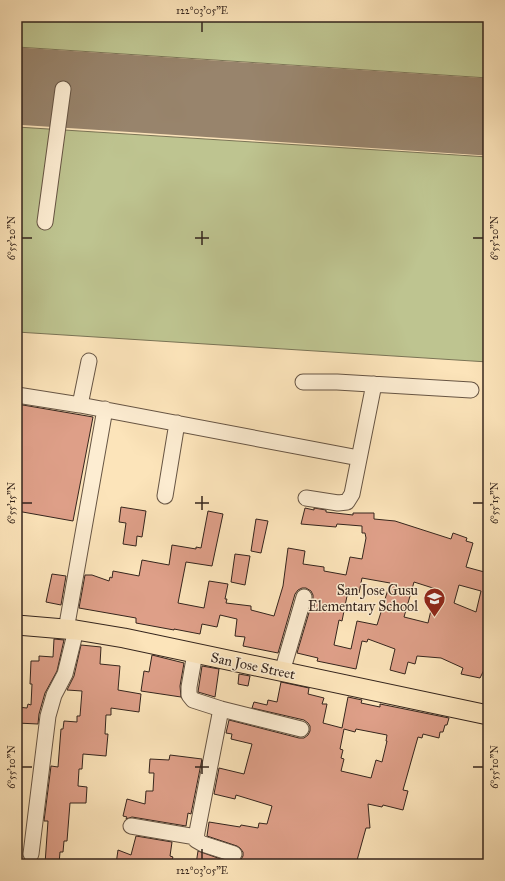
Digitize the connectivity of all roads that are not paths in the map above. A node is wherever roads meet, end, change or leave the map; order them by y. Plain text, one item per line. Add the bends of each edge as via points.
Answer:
1 (63, 89) dead end
2 (45, 222) dead end
3 (89, 361) dead end
4 (303, 382) dead end
5 (374, 384) junction
6 (471, 390) dead end
7 (17, 396) edge
8 (80, 405) junction
9 (105, 409) junction
10 (177, 423) junction
11 (359, 458) junction
12 (166, 496) dead end
13 (306, 498) dead end
14 (304, 597) dead end
15 (17, 625) edge
16 (71, 630) junction
17 (195, 653) junction
18 (282, 672) junction
19 (221, 709) junction
20 (488, 715) edge
21 (302, 729) dead end
22 (131, 826) dead end
23 (196, 837) junction
24 (31, 854) dead end
25 (234, 854) dead end

1 - 2 street
3 - 8 street
4 - 5 street
5 - 6 street
5 - 11 street
7 - 8 street
8 - 9 street
9 - 10 street
9 - 16 street
10 - 11 street
10 - 12 street
11 - 13 street via 348,502
14 - 18 street
15 - 16 main road, San Jose Street
16 - 17 main road, San Jose Street
16 - 24 street via 65,674 54,695 48,716
17 - 18 main road, San Jose Street
17 - 19 street via 189,695 193,700
18 - 20 main road, San Jose Street
19 - 21 street
19 - 23 street
22 - 23 street
23 - 25 street via 198,842

